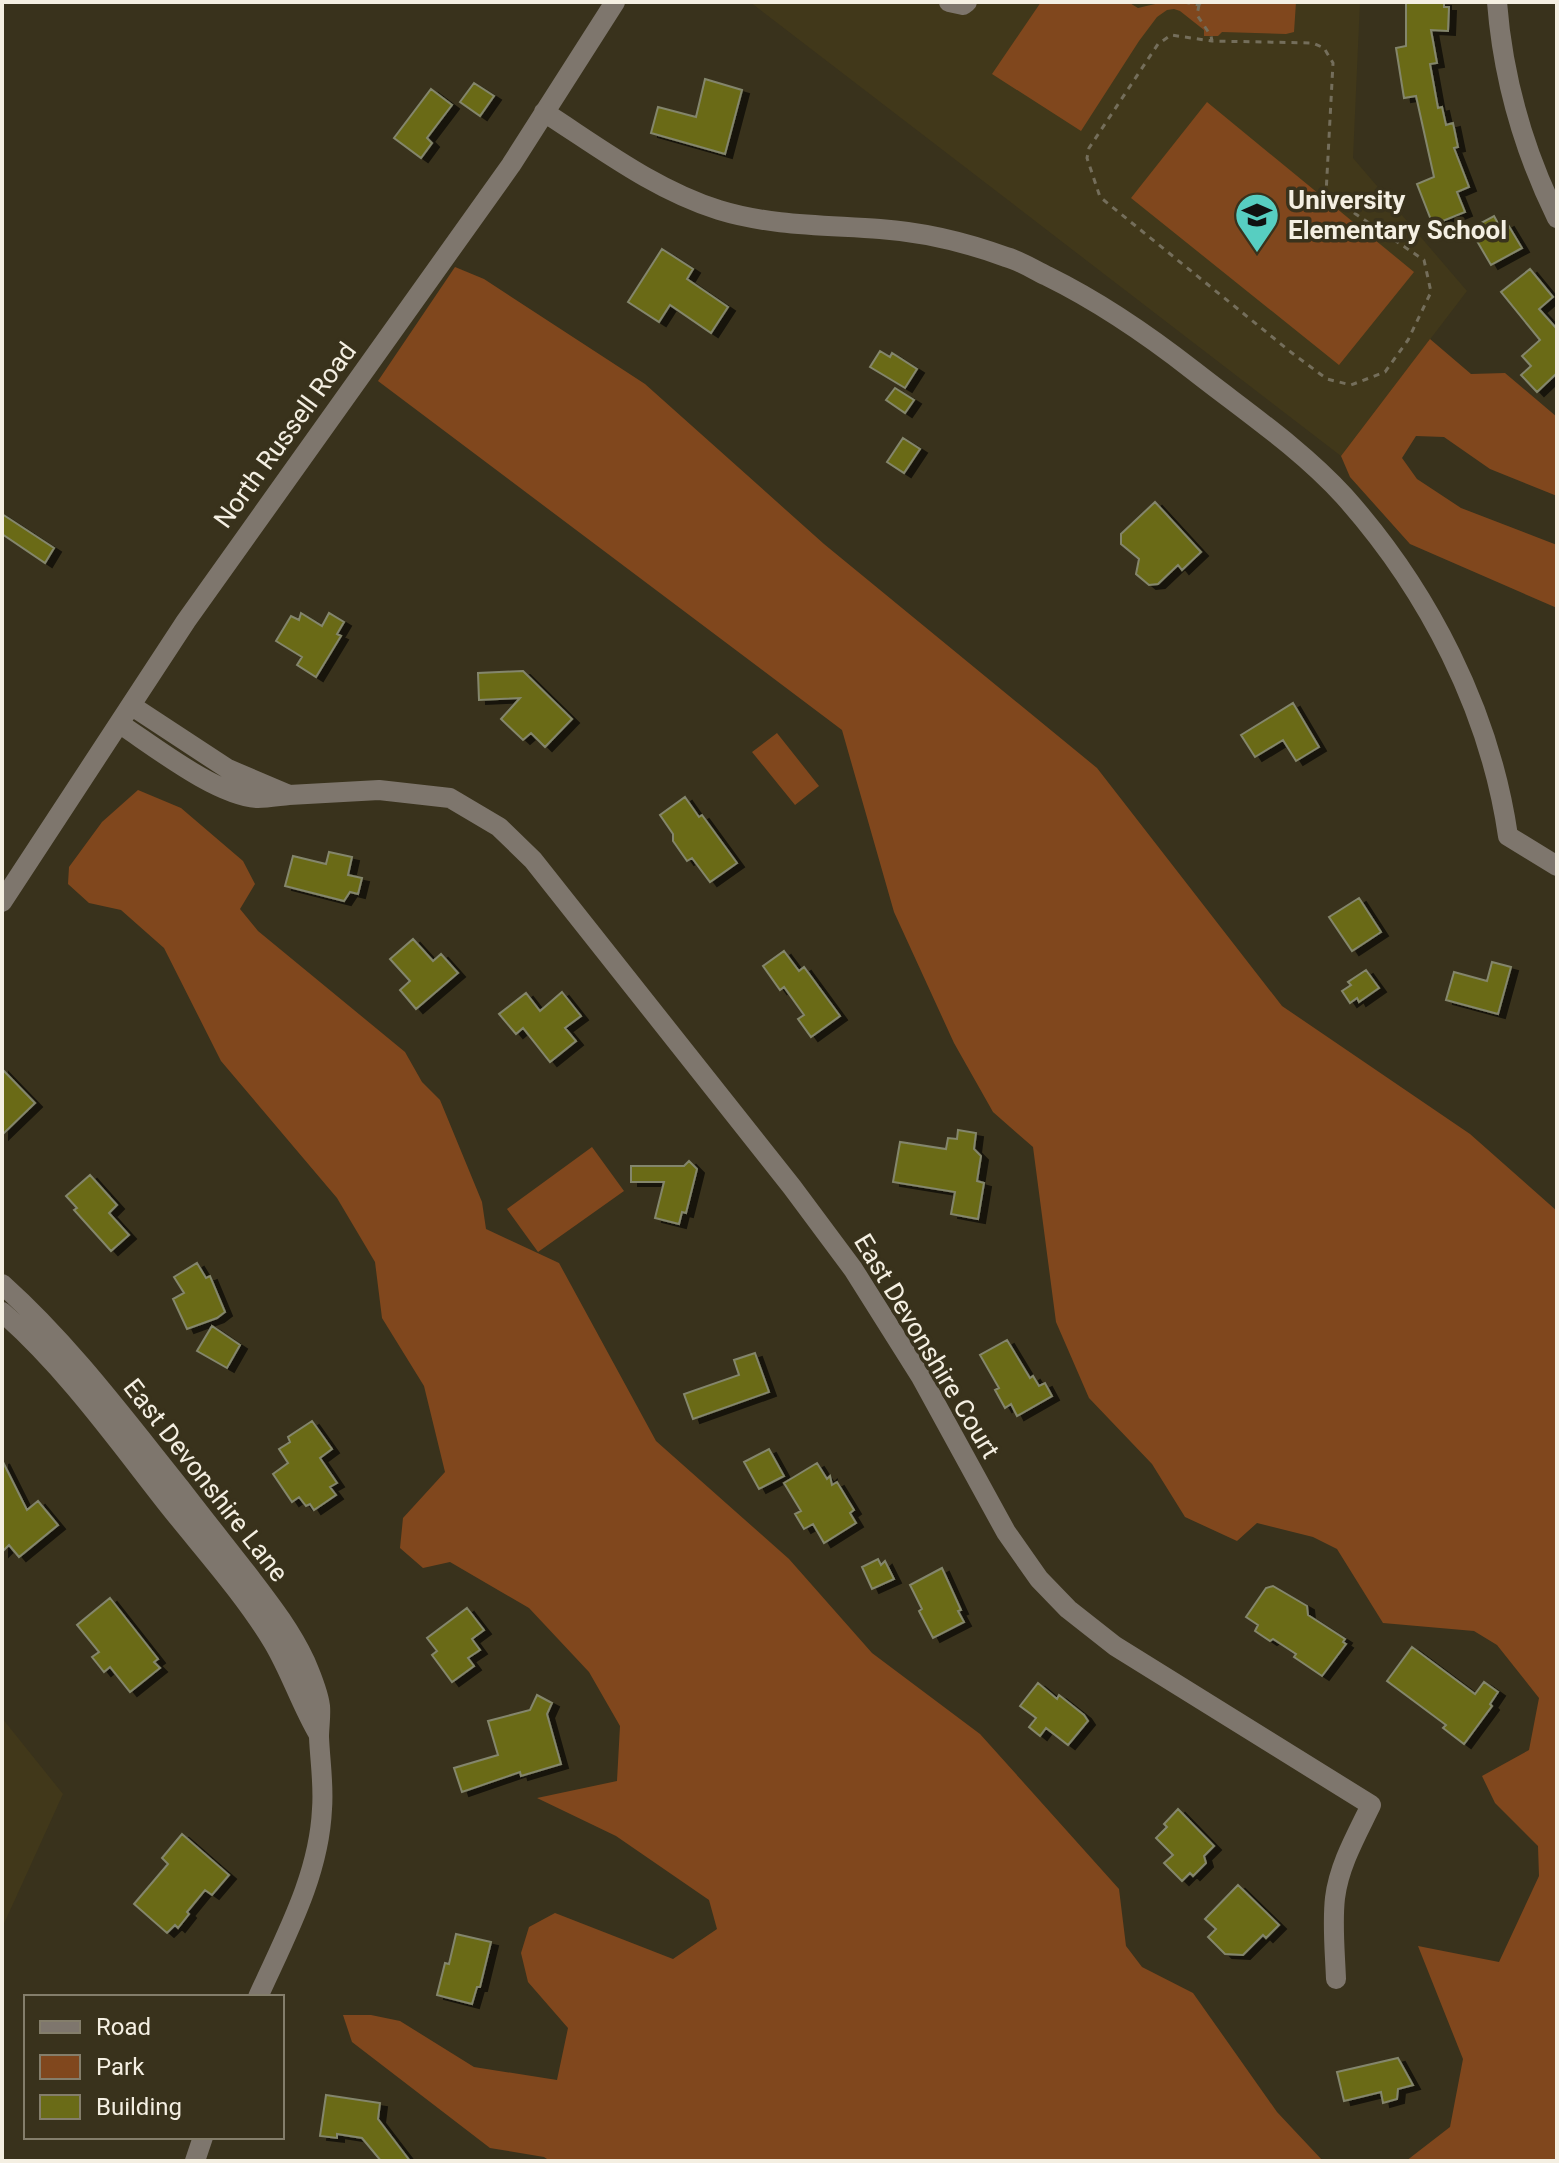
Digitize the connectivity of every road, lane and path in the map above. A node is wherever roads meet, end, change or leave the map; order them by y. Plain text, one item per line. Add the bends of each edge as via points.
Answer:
1 (615, 2) edge
2 (949, 2) edge
3 (967, 2) edge
4 (1184, 2) edge
5 (1497, 2) edge
6 (1200, 4) edge
7 (1212, 41) junction
8 (544, 112) junction
9 (1557, 218) edge
10 (132, 706) junction
11 (120, 724) junction
12 (289, 795) junction
13 (1557, 866) edge
14 (3, 897) edge
15 (2, 1284) edge
16 (2, 1312) edge
17 (319, 1736) junction
18 (1336, 1979) dead end
19 (259, 1995) edge
20 (202, 2139) edge
21 (195, 2161) edge

1 - 8 street, North Russell Road
2 - 3 street
4 - 6 path
5 - 9 street via 1511,96 1533,167
6 - 7 path via 1197,15
7 - 7 path via 1313,43 1324,48 1333,63 1326,194 1424,260 1431,292 1385,372 1351,385 1327,379 1100,197 1087,158 1089,148 1158,44 1171,35
8 - 10 street, North Russell Road via 242,540
8 - 13 street via 676,194 719,210 778,222 947,238 1010,258 1091,299 1177,357 1303,457 1380,541 1418,595 1472,701 1508,836
10 - 11 street, North Russell Road
10 - 12 street, East Devonshire Court via 228,769
11 - 12 street, East Devonshire Court via 232,793 257,798
11 - 14 street, North Russell Road
12 - 18 street, East Devonshire Court via 379,790 450,798 509,835 853,1269 921,1377 1006,1532 1039,1579 1115,1646 1371,1805 1336,1895
15 - 17 street, East Devonshire Lane via 95,1381 279,1616 315,1688
16 - 17 street, East Devonshire Lane via 91,1407 247,1605 282,1657
17 - 19 street, East Devonshire Lane via 322,1812 314,1862
20 - 21 street

